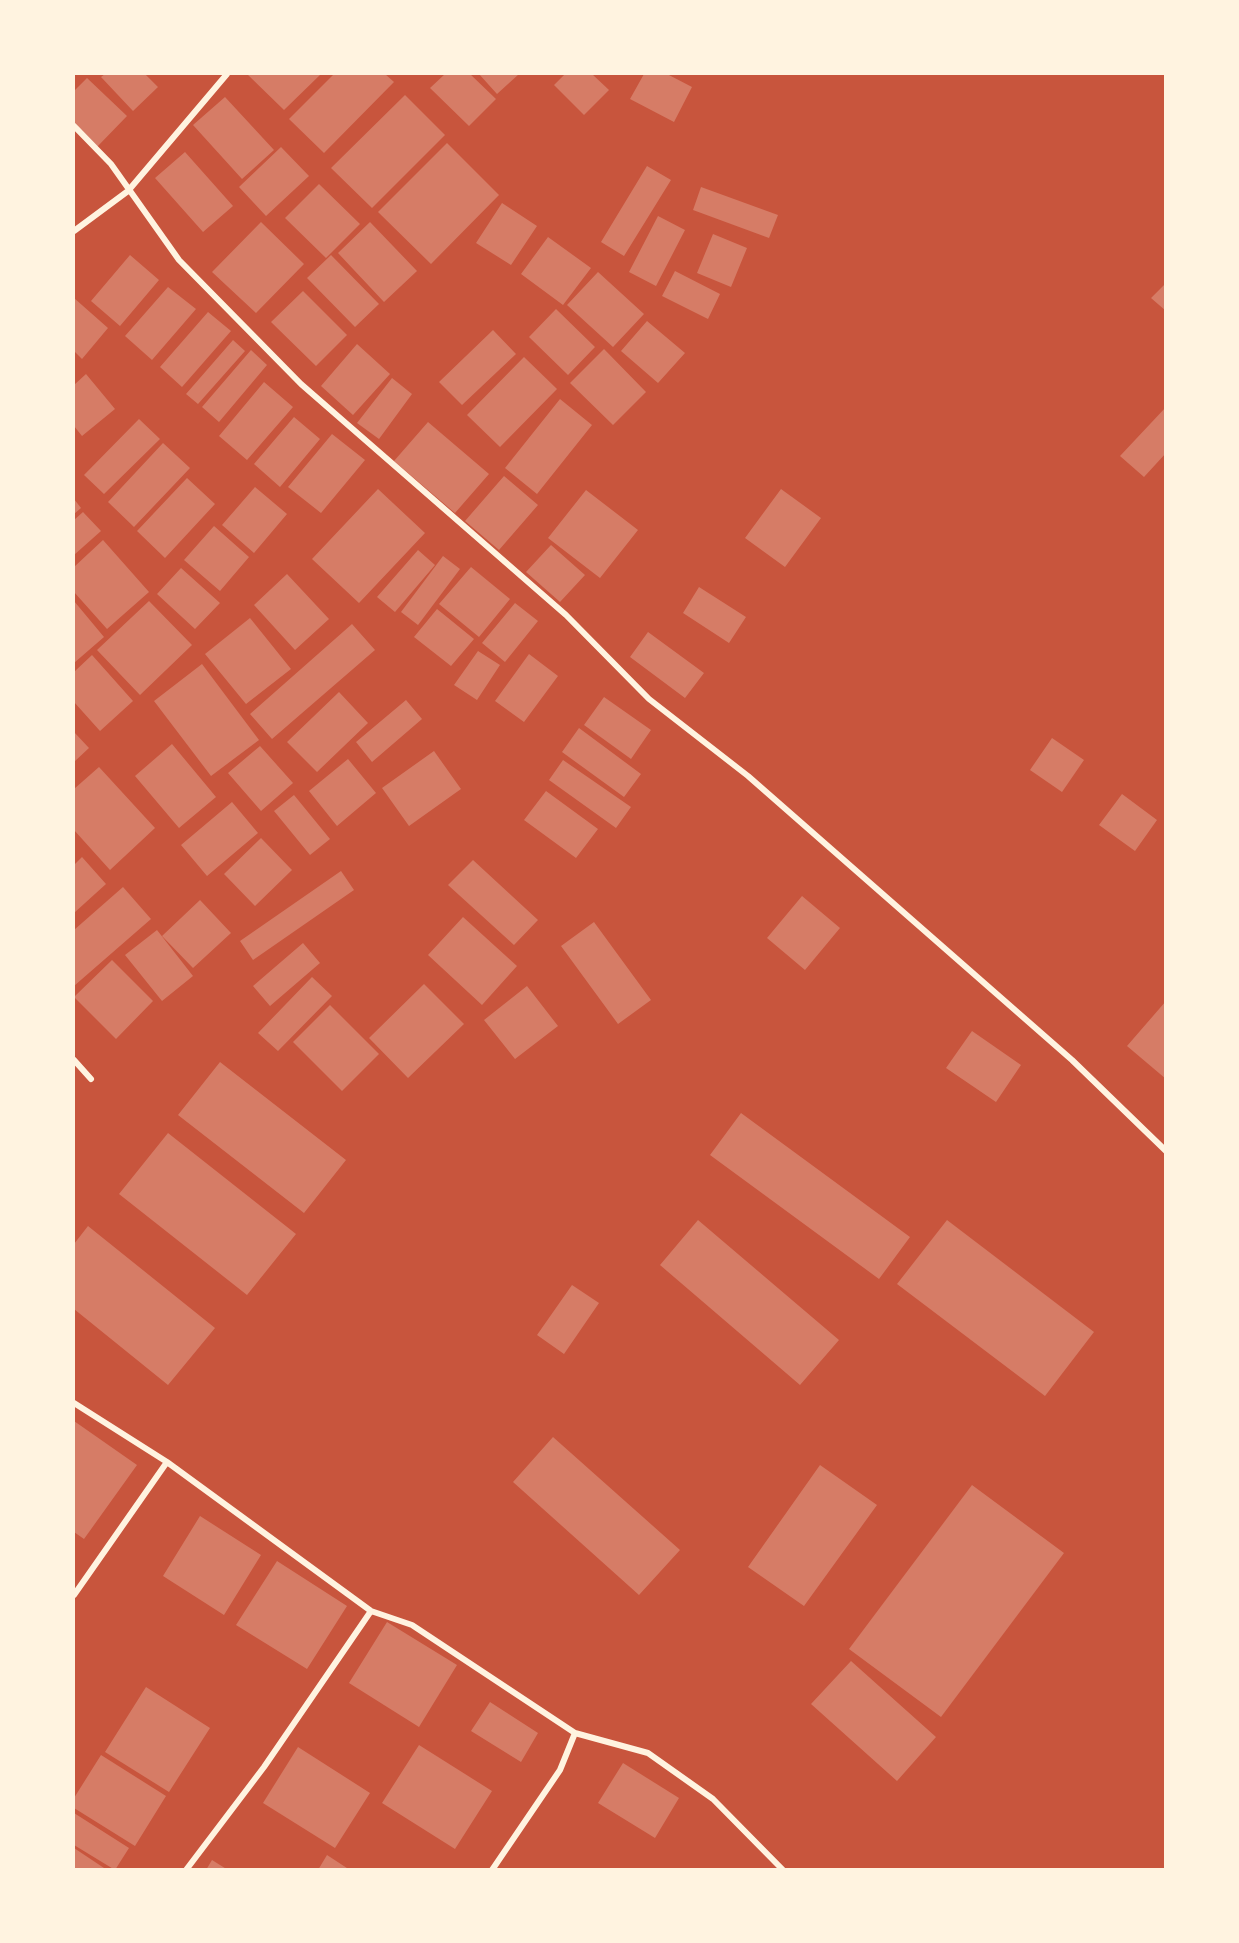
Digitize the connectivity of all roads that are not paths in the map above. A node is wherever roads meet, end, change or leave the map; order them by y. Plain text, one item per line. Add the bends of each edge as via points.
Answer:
1 (227, 74) edge
2 (74, 126) edge
3 (128, 191) junction
4 (74, 231) edge
5 (74, 1060) edge
6 (91, 1079) dead end
7 (1166, 1151) edge
8 (74, 1403) edge
9 (167, 1462) junction
10 (74, 1595) edge
11 (371, 1611) junction
12 (575, 1733) junction
13 (186, 1869) edge
14 (492, 1869) edge
15 (783, 1869) edge

1 - 3 street
2 - 3 street via 111,164
3 - 4 street
3 - 7 street via 179,260 301,384 566,615 649,699 748,776 1072,1060
5 - 6 street
8 - 9 street
9 - 10 street
9 - 11 street
11 - 12 street via 412,1624
11 - 13 street via 264,1767
12 - 14 street via 560,1770
12 - 15 street via 648,1753 713,1799

